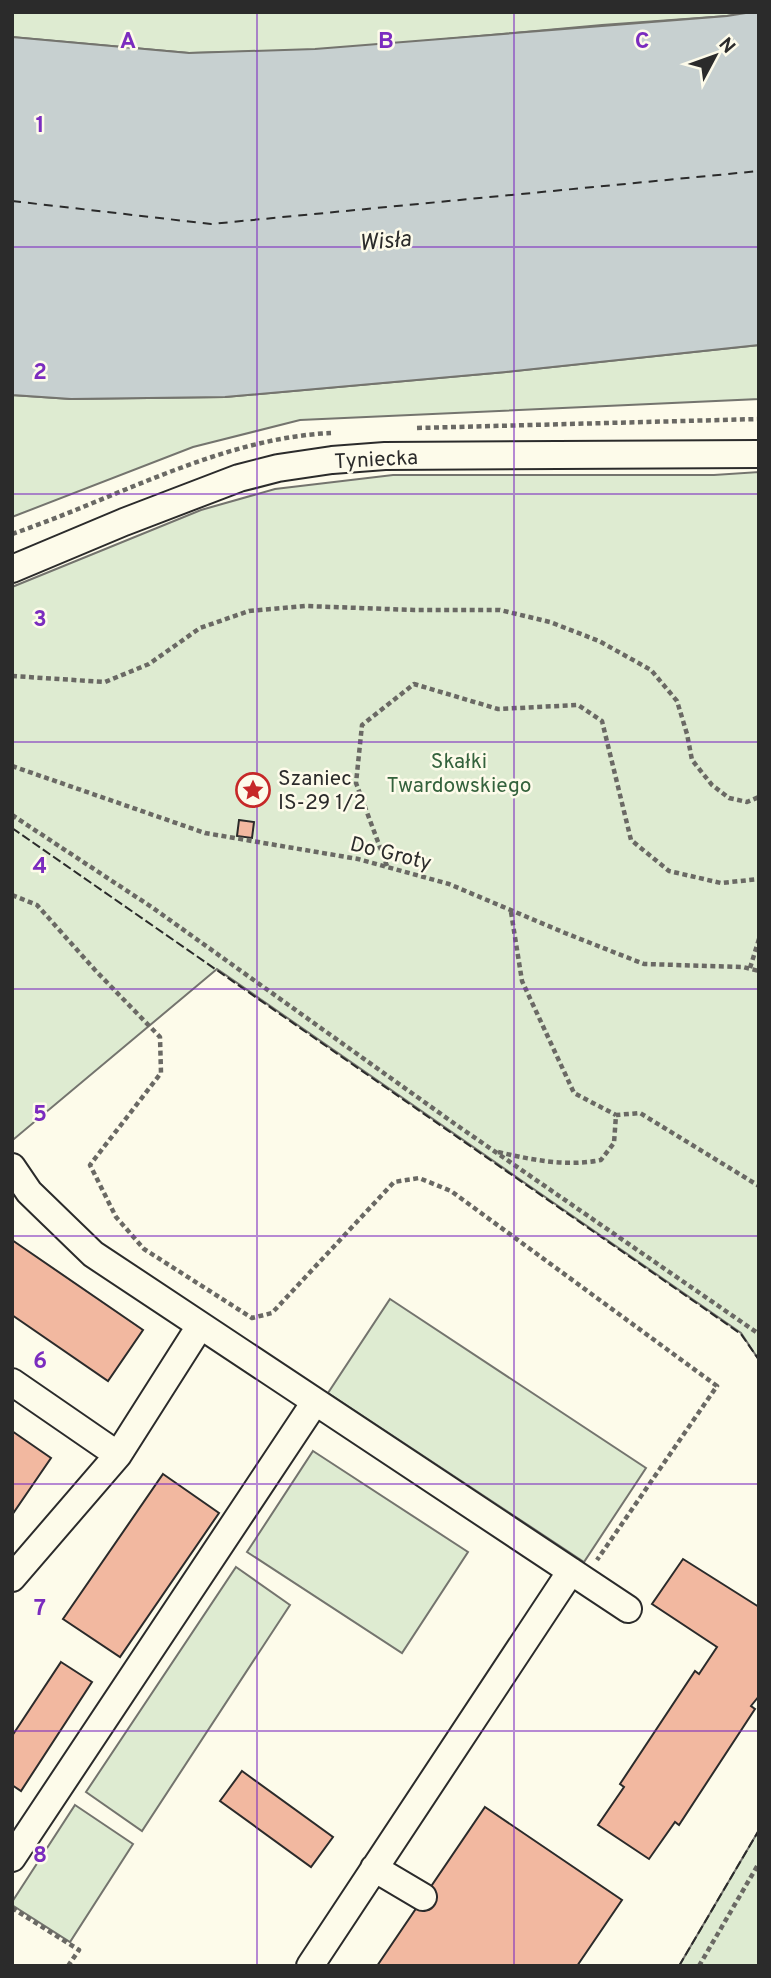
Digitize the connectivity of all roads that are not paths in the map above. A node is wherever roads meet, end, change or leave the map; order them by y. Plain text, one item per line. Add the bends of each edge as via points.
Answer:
1 (759, 454) edge
2 (12, 569) edge
3 (12, 1167) edge
4 (200, 1325) junction
5 (12, 1382) edge
6 (315, 1402) junction
7 (118, 1455) junction
8 (581, 1569) junction
9 (14, 1570) edge
10 (628, 1609) dead end
11 (12, 1858) edge
12 (374, 1868) junction
13 (423, 1898) dead end
14 (310, 1966) edge

1 - 2 street, Tyniecka via 385,456 278,468 198,493
3 - 4 street via 29,1192 93,1254
4 - 6 street
4 - 7 street
5 - 7 street
6 - 8 street
6 - 11 street
7 - 9 street
8 - 10 street
8 - 12 street
12 - 13 street
12 - 14 street

